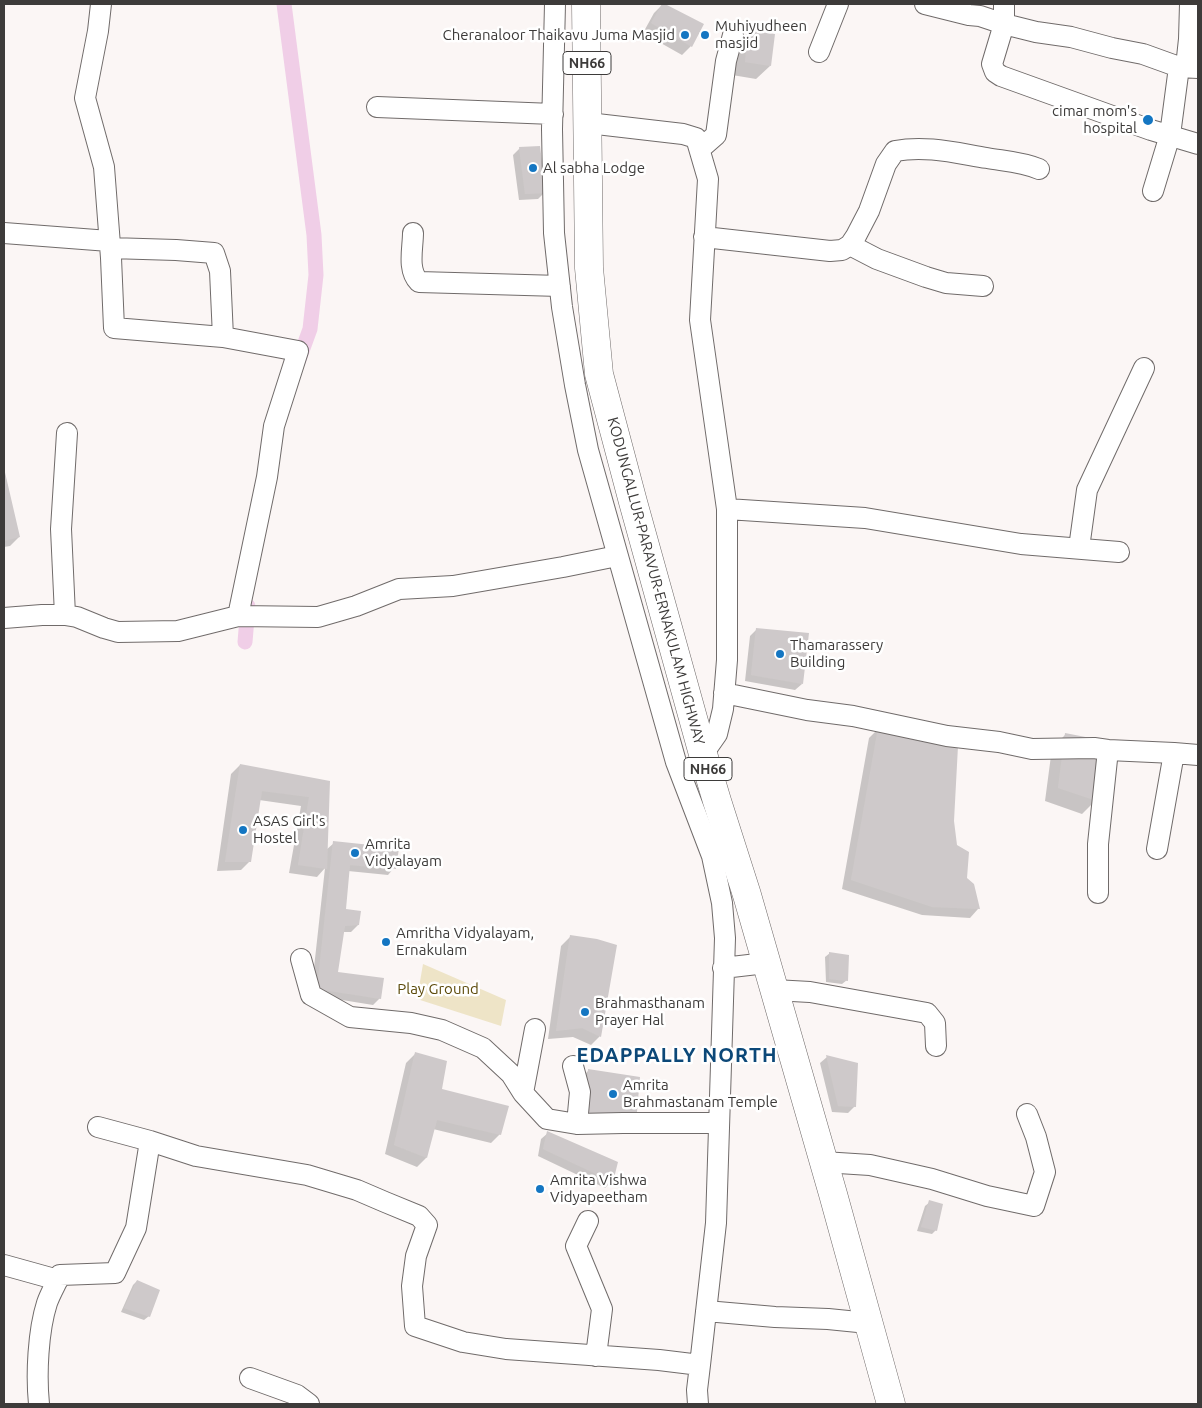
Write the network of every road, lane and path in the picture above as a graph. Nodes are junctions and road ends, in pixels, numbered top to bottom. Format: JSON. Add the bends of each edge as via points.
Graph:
{"nodes":[{"id":1,"x":101,"y":4,"type":"edge"},
{"id":2,"x":555,"y":4,"type":"edge"},
{"id":3,"x":586,"y":4,"type":"edge"},
{"id":4,"x":838,"y":4,"type":"edge"},
{"id":5,"x":925,"y":4,"type":"edge"},
{"id":6,"x":1004,"y":4,"type":"edge"},
{"id":7,"x":1190,"y":4,"type":"edge"},
{"id":8,"x":1004,"y":24,"type":"junction"},
{"id":9,"x":733,"y":35,"type":"dead end"},
{"id":10,"x":819,"y":52,"type":"dead end"},
{"id":11,"x":1188,"y":67,"type":"edge"},
{"id":12,"x":377,"y":107,"type":"dead end"},
{"id":13,"x":553,"y":114,"type":"junction"},
{"id":14,"x":588,"y":123,"type":"junction"},
{"id":15,"x":1170,"y":135,"type":"junction"},
{"id":16,"x":1198,"y":144,"type":"edge"},
{"id":17,"x":700,"y":149,"type":"junction"},
{"id":18,"x":1039,"y":169,"type":"dead end"},
{"id":19,"x":1153,"y":191,"type":"dead end"},
{"id":20,"x":4,"y":233,"type":"edge"},
{"id":21,"x":414,"y":233,"type":"dead end"},
{"id":22,"x":704,"y":237,"type":"junction"},
{"id":23,"x":110,"y":244,"type":"junction"},
{"id":24,"x":850,"y":245,"type":"junction"},
{"id":25,"x":560,"y":286,"type":"junction"},
{"id":26,"x":983,"y":286,"type":"dead end"},
{"id":27,"x":223,"y":337,"type":"junction"},
{"id":28,"x":1144,"y":368,"type":"dead end"},
{"id":29,"x":66,"y":433,"type":"dead end"},
{"id":30,"x":727,"y":509,"type":"junction"},
{"id":31,"x":1079,"y":548,"type":"junction"},
{"id":32,"x":1119,"y":552,"type":"dead end"},
{"id":33,"x":618,"y":556,"type":"junction"},
{"id":34,"x":64,"y":614,"type":"junction"},
{"id":35,"x":245,"y":616,"type":"junction"},
{"id":36,"x":4,"y":618,"type":"edge"},
{"id":37,"x":724,"y":693,"type":"junction"},
{"id":38,"x":1108,"y":750,"type":"junction"},
{"id":39,"x":1174,"y":753,"type":"junction"},
{"id":40,"x":703,"y":754,"type":"junction"},
{"id":41,"x":1198,"y":755,"type":"edge"},
{"id":42,"x":1157,"y":849,"type":"dead end"},
{"id":43,"x":723,"y":855,"type":"junction"},
{"id":44,"x":1098,"y":893,"type":"dead end"},
{"id":45,"x":301,"y":959,"type":"dead end"},
{"id":46,"x":766,"y":963,"type":"junction"},
{"id":47,"x":723,"y":968,"type":"junction"},
{"id":48,"x":774,"y":990,"type":"junction"},
{"id":49,"x":536,"y":1029,"type":"dead end"},
{"id":50,"x":936,"y":1046,"type":"dead end"},
{"id":51,"x":574,"y":1066,"type":"dead end"},
{"id":52,"x":523,"y":1093,"type":"junction"},
{"id":53,"x":1027,"y":1114,"type":"dead end"},
{"id":54,"x":719,"y":1123,"type":"junction"},
{"id":55,"x":577,"y":1124,"type":"junction"},
{"id":56,"x":98,"y":1127,"type":"dead end"},
{"id":57,"x":150,"y":1141,"type":"junction"},
{"id":58,"x":824,"y":1162,"type":"junction"},
{"id":59,"x":588,"y":1221,"type":"dead end"},
{"id":60,"x":4,"y":1265,"type":"edge"},
{"id":61,"x":58,"y":1280,"type":"junction"},
{"id":62,"x":706,"y":1311,"type":"junction"},
{"id":63,"x":868,"y":1323,"type":"junction"},
{"id":64,"x":596,"y":1356,"type":"junction"},
{"id":65,"x":700,"y":1365,"type":"junction"},
{"id":66,"x":250,"y":1378,"type":"dead end"},
{"id":67,"x":39,"y":1404,"type":"edge"},
{"id":68,"x":310,"y":1404,"type":"edge"},
{"id":69,"x":698,"y":1404,"type":"edge"},
{"id":70,"x":891,"y":1404,"type":"edge"}],
"edges":[{"from":1,"to":23,"type":"street","via":[[85,98],[104,167]]},
{"from":2,"to":13,"type":"street"},
{"from":3,"to":14,"type":"highway","name":"KODUNGALLUR-PARAVUR-ERNAKULAM HIGHWAY","number":"NH66"},
{"from":4,"to":10,"type":"street"},
{"from":5,"to":8,"type":"street"},
{"from":6,"to":8,"type":"street"},
{"from":7,"to":11,"type":"street"},
{"from":8,"to":11,"type":"street","via":[[1071,37]]},
{"from":8,"to":15,"type":"street","via":[[992,64],[995,72]]},
{"from":9,"to":17,"type":"street","via":[[716,136]]},
{"from":11,"to":15,"type":"street"},
{"from":12,"to":13,"type":"street"},
{"from":13,"to":25,"type":"street","via":[[554,233]]},
{"from":14,"to":17,"type":"street","via":[[683,134],[696,138]]},
{"from":14,"to":40,"type":"highway","name":"KODUNGALLUR-PARAVUR-ERNAKULAM HIGHWAY","number":"NH66","via":[[589,268],[600,374]]},
{"from":15,"to":16,"type":"street"},
{"from":15,"to":19,"type":"street"},
{"from":17,"to":22,"type":"street","via":[[708,179]]},
{"from":18,"to":24,"type":"street","via":[[958,152],[908,148],[895,151],[886,164],[864,222]]},
{"from":20,"to":23,"type":"street"},
{"from":21,"to":25,"type":"street","via":[[412,272],[419,282]]},
{"from":22,"to":24,"type":"street","via":[[830,252]]},
{"from":22,"to":30,"type":"street","via":[[700,320]]},
{"from":23,"to":27,"type":"street","via":[[214,253],[220,271]]},
{"from":23,"to":27,"type":"street","via":[[114,328]]},
{"from":24,"to":26,"type":"street","via":[[877,260],[926,277],[946,283]]},
{"from":25,"to":33,"type":"street","via":[[588,450]]},
{"from":27,"to":35,"type":"street","via":[[298,351],[274,426]]},
{"from":28,"to":31,"type":"street","via":[[1087,490]]},
{"from":29,"to":34,"type":"street","via":[[61,530]]},
{"from":30,"to":31,"type":"street","via":[[865,518],[1021,544]]},
{"from":30,"to":37,"type":"street"},
{"from":31,"to":32,"type":"street"},
{"from":33,"to":35,"type":"street","via":[[453,586],[399,589],[318,617]]},
{"from":33,"to":43,"type":"street","via":[[676,762]]},
{"from":34,"to":35,"type":"street","via":[[118,632],[178,631]]},
{"from":34,"to":36,"type":"street"},
{"from":37,"to":38,"type":"street","via":[[1032,750]]},
{"from":37,"to":40,"type":"street","via":[[717,734]]},
{"from":38,"to":39,"type":"street"},
{"from":38,"to":44,"type":"street","via":[[1098,844]]},
{"from":39,"to":41,"type":"street"},
{"from":39,"to":42,"type":"street"},
{"from":40,"to":43,"type":"highway","name":"KODUNGALLUR-PARAVUR-ERNAKULAM HIGHWAY","number":"NH66"},
{"from":43,"to":46,"type":"highway","name":"KODUNGALLUR-PARAVUR-ERNAKULAM HIGHWAY","number":"NH66"},
{"from":43,"to":47,"type":"street"},
{"from":45,"to":52,"type":"street","via":[[311,995],[350,1017],[411,1023],[442,1030],[483,1048],[511,1074]]},
{"from":46,"to":47,"type":"street"},
{"from":46,"to":48,"type":"highway","name":"KODUNGALLUR-PARAVUR-ERNAKULAM HIGHWAY","number":"NH66"},
{"from":47,"to":54,"type":"street"},
{"from":48,"to":50,"type":"street","via":[[810,992],[927,1013],[936,1023]]},
{"from":48,"to":58,"type":"highway","name":"KODUNGALLUR-PARAVUR-ERNAKULAM HIGHWAY","number":"NH66"},
{"from":49,"to":52,"type":"street"},
{"from":51,"to":55,"type":"street","via":[[580,1092]]},
{"from":52,"to":55,"type":"street","via":[[547,1119]]},
{"from":53,"to":58,"type":"street","via":[[1045,1172],[1034,1206],[870,1165]]},
{"from":54,"to":55,"type":"street"},
{"from":54,"to":62,"type":"street","via":[[716,1223]]},
{"from":56,"to":57,"type":"street"},
{"from":57,"to":61,"type":"street","via":[[136,1228],[115,1273],[60,1275]]},
{"from":57,"to":64,"type":"street","via":[[196,1156],[307,1175],[358,1190],[419,1216],[427,1225],[416,1256],[412,1286],[415,1326],[463,1342]]},
{"from":58,"to":63,"type":"highway","name":"KODUNGALLUR-PARAVUR-ERNAKULAM HIGHWAY","number":"NH66"},
{"from":59,"to":64,"type":"street","via":[[576,1246],[602,1309]]},
{"from":60,"to":61,"type":"street"},
{"from":61,"to":67,"type":"street","via":[[47,1302],[41,1328],[37,1384]]},
{"from":62,"to":63,"type":"street"},
{"from":62,"to":65,"type":"street"},
{"from":63,"to":70,"type":"highway","name":"KODUNGALLUR-PARAVUR-ERNAKULAM HIGHWAY","number":"NH66"},
{"from":64,"to":65,"type":"street"},
{"from":65,"to":69,"type":"street"},
{"from":66,"to":68,"type":"street","via":[[297,1395]]}]}
